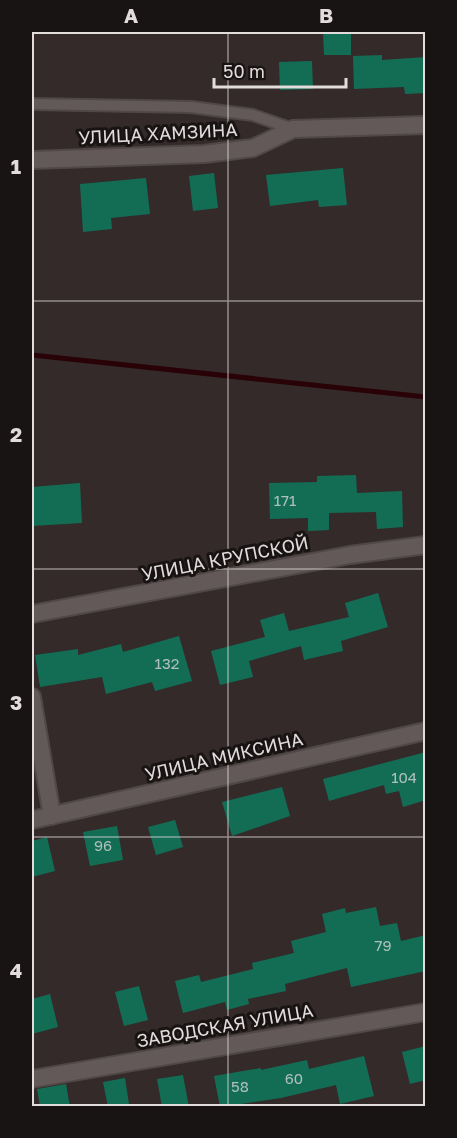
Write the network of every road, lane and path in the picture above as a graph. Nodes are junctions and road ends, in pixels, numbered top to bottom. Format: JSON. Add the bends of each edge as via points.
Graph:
{"nodes":[{"id":1,"x":32,"y":104,"type":"edge"},
{"id":2,"x":426,"y":125,"type":"edge"},
{"id":3,"x":293,"y":129,"type":"junction"},
{"id":4,"x":32,"y":160,"type":"edge"},
{"id":5,"x":426,"y":545,"type":"edge"},
{"id":6,"x":32,"y":614,"type":"edge"},
{"id":7,"x":32,"y":697,"type":"edge"},
{"id":8,"x":426,"y":731,"type":"edge"},
{"id":9,"x":52,"y":816,"type":"junction"},
{"id":10,"x":32,"y":820,"type":"edge"},
{"id":11,"x":426,"y":1012,"type":"edge"},
{"id":12,"x":32,"y":1079,"type":"edge"}],
"edges":[{"from":1,"to":3,"type":"lane","via":[[191,107],[253,115]]},
{"from":2,"to":3,"type":"street","name":"УЛИЦА ХАМЗИНА"},
{"from":3,"to":4,"type":"street","name":"УЛИЦА ХАМЗИНА","via":[[253,148],[204,154]]},
{"from":5,"to":6,"type":"street","name":"УЛИЦА КРУПСКОЙ","via":[[350,555]]},
{"from":7,"to":9,"type":"street"},
{"from":8,"to":9,"type":"street","name":"УЛИЦА МИКСИНА"},
{"from":9,"to":10,"type":"street","name":"УЛИЦА МИКСИНА"},
{"from":11,"to":12,"type":"street","name":"ЗАВОДСКАЯ УЛИЦА"}]}
